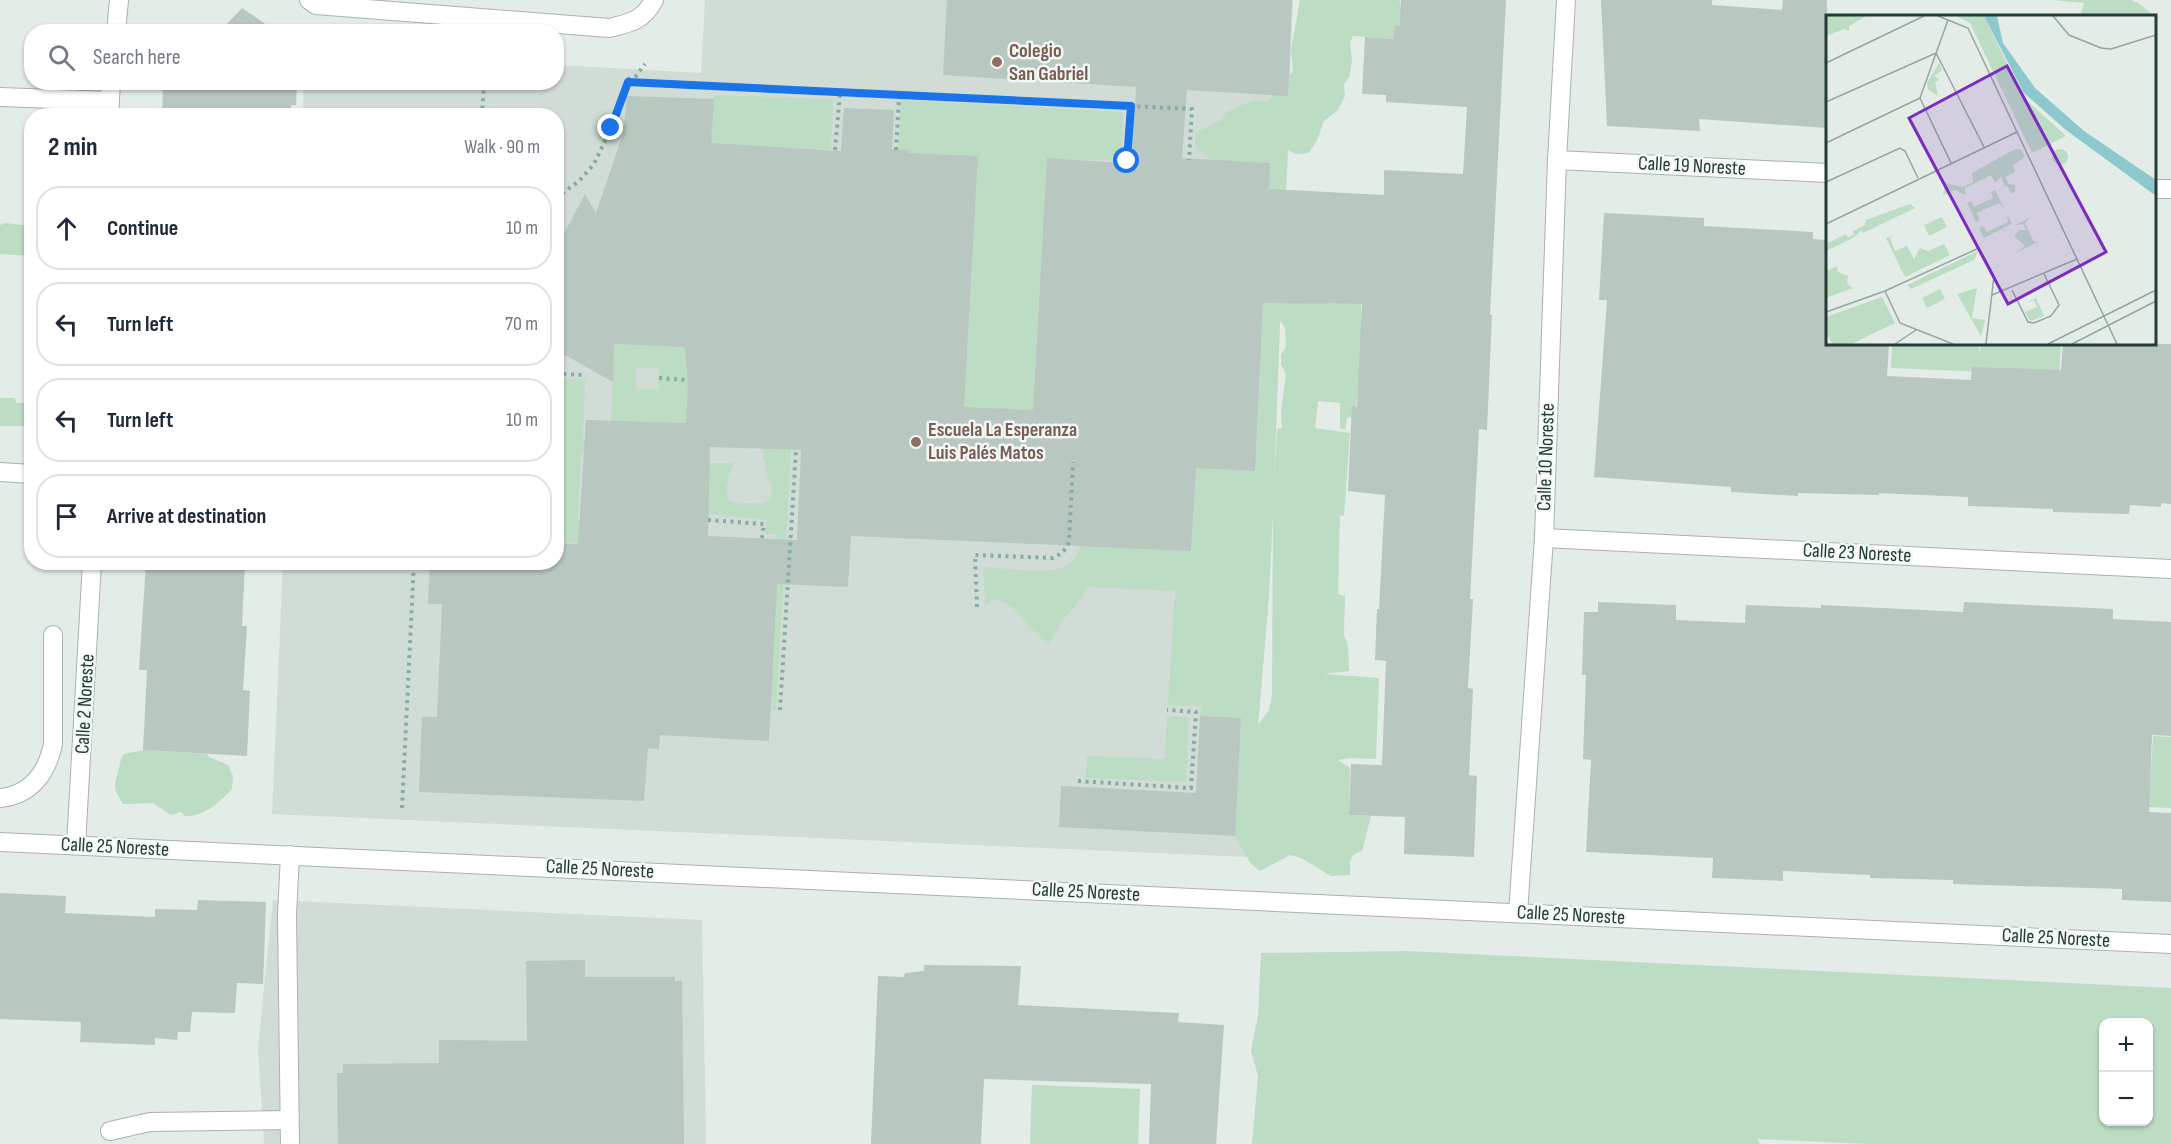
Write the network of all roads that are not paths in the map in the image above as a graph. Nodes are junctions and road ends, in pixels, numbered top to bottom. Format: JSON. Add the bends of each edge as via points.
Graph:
{"nodes":[{"id":1,"x":119,"y":0,"type":"edge"},
{"id":2,"x":309,"y":0,"type":"edge"},
{"id":3,"x":654,"y":0,"type":"edge"},
{"id":4,"x":1566,"y":0,"type":"edge"},
{"id":5,"x":117,"y":24,"type":"edge"},
{"id":6,"x":558,"y":24,"type":"edge"},
{"id":7,"x":564,"y":24,"type":"edge"},
{"id":8,"x":0,"y":97,"type":"edge"},
{"id":9,"x":110,"y":100,"type":"edge"},
{"id":10,"x":1557,"y":160,"type":"junction"},
{"id":11,"x":1826,"y":173,"type":"edge"},
{"id":12,"x":0,"y":472,"type":"edge"},
{"id":13,"x":24,"y":474,"type":"edge"},
{"id":14,"x":1544,"y":538,"type":"junction"},
{"id":15,"x":2171,"y":569,"type":"edge"},
{"id":16,"x":92,"y":570,"type":"edge"},
{"id":17,"x":53,"y":635,"type":"dead end"},
{"id":18,"x":0,"y":798,"type":"edge"},
{"id":19,"x":0,"y":842,"type":"edge"},
{"id":20,"x":76,"y":845,"type":"junction"},
{"id":21,"x":291,"y":855,"type":"junction"},
{"id":22,"x":1518,"y":913,"type":"junction"},
{"id":23,"x":2171,"y":944,"type":"edge"},
{"id":24,"x":289,"y":1120,"type":"junction"},
{"id":25,"x":110,"y":1131,"type":"dead end"},
{"id":26,"x":290,"y":1144,"type":"edge"}],
"edges":[{"from":1,"to":5,"type":"street"},
{"from":2,"to":6,"type":"street","via":[[316,5]]},
{"from":3,"to":7,"type":"street","via":[[634,23],[609,28]]},
{"from":4,"to":10,"type":"street","name":"Calle 10 Noreste"},
{"from":8,"to":9,"type":"street"},
{"from":10,"to":11,"type":"street","name":"Calle 19 Noreste"},
{"from":10,"to":14,"type":"street","name":"Calle 10 Noreste"},
{"from":12,"to":13,"type":"street"},
{"from":14,"to":15,"type":"street","name":"Calle 23 Noreste"},
{"from":14,"to":22,"type":"street","name":"Calle 10 Noreste"},
{"from":16,"to":20,"type":"street","name":"Calle 2 Noreste"},
{"from":17,"to":18,"type":"street","via":[[50,757],[28,790]]},
{"from":19,"to":20,"type":"street","name":"Calle 25 Noreste"},
{"from":20,"to":21,"type":"street","name":"Calle 25 Noreste"},
{"from":21,"to":22,"type":"street","name":"Calle 25 Noreste"},
{"from":21,"to":24,"type":"street","via":[[287,915]]},
{"from":22,"to":23,"type":"street","name":"Calle 25 Noreste"},
{"from":24,"to":25,"type":"street","via":[[150,1122]]},
{"from":24,"to":26,"type":"street"}]}
